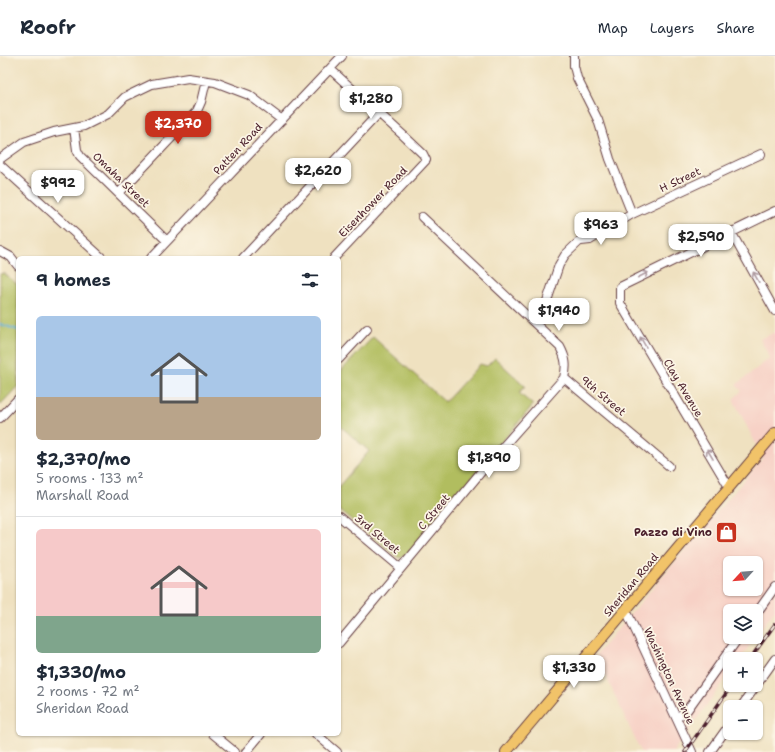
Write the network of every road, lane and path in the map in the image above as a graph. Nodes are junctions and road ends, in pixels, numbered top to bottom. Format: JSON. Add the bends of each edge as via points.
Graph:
{"nodes":[{"id":1,"x":342,"y":56,"type":"edge"},
{"id":2,"x":574,"y":56,"type":"edge"},
{"id":3,"x":330,"y":69,"type":"junction"},
{"id":4,"x":206,"y":81,"type":"junction"},
{"id":5,"x":379,"y":113,"type":"junction"},
{"id":6,"x":282,"y":120,"type":"junction"},
{"id":7,"x":74,"y":128,"type":"junction"},
{"id":8,"x":761,"y":154,"type":"dead end"},
{"id":9,"x":0,"y":159,"type":"edge"},
{"id":10,"x":0,"y":165,"type":"edge"},
{"id":11,"x":119,"y":194,"type":"junction"},
{"id":12,"x":775,"y":211,"type":"edge"},
{"id":13,"x":632,"y":214,"type":"junction"},
{"id":14,"x":422,"y":217,"type":"dead end"},
{"id":15,"x":731,"y":232,"type":"junction"},
{"id":16,"x":167,"y":240,"type":"junction"},
{"id":17,"x":0,"y":251,"type":"edge"},
{"id":18,"x":100,"y":256,"type":"edge"},
{"id":19,"x":153,"y":256,"type":"edge"},
{"id":20,"x":246,"y":256,"type":"edge"},
{"id":21,"x":336,"y":256,"type":"edge"},
{"id":22,"x":16,"y":263,"type":"edge"},
{"id":23,"x":775,"y":311,"type":"edge"},
{"id":24,"x":533,"y":320,"type":"junction"},
{"id":25,"x":367,"y":329,"type":"dead end"},
{"id":26,"x":341,"y":357,"type":"edge"},
{"id":27,"x":564,"y":378,"type":"junction"},
{"id":28,"x":16,"y":401,"type":"edge"},
{"id":29,"x":0,"y":418,"type":"edge"},
{"id":30,"x":775,"y":433,"type":"edge"},
{"id":31,"x":669,"y":466,"type":"dead end"},
{"id":32,"x":729,"y":488,"type":"junction"},
{"id":33,"x":341,"y":518,"type":"edge"},
{"id":34,"x":401,"y":568,"type":"junction"},
{"id":35,"x":775,"y":587,"type":"edge"},
{"id":36,"x":763,"y":604,"type":"edge"},
{"id":37,"x":626,"y":610,"type":"junction"},
{"id":38,"x":341,"y":641,"type":"edge"},
{"id":39,"x":734,"y":644,"type":"edge"},
{"id":40,"x":775,"y":659,"type":"edge"},
{"id":41,"x":770,"y":666,"type":"junction"},
{"id":42,"x":775,"y":673,"type":"edge"},
{"id":43,"x":747,"y":700,"type":"edge"},
{"id":44,"x":676,"y":717,"type":"junction"},
{"id":45,"x":723,"y":734,"type":"edge"},
{"id":46,"x":215,"y":736,"type":"edge"},
{"id":47,"x":259,"y":736,"type":"edge"},
{"id":48,"x":318,"y":736,"type":"edge"},
{"id":49,"x":235,"y":752,"type":"edge"},
{"id":50,"x":246,"y":752,"type":"edge"},
{"id":51,"x":336,"y":752,"type":"edge"},
{"id":52,"x":506,"y":752,"type":"edge"},
{"id":53,"x":692,"y":752,"type":"edge"},
{"id":54,"x":710,"y":752,"type":"edge"}],
"edges":[{"from":1,"to":3,"type":"street","name":"Patten Road"},
{"from":2,"to":13,"type":"street","via":[[576,78],[598,120]]},
{"from":3,"to":5,"type":"street"},
{"from":3,"to":6,"type":"street","name":"Patten Road"},
{"from":4,"to":6,"type":"street","via":[[249,95]]},
{"from":4,"to":7,"type":"street","via":[[188,78],[152,84],[125,97],[108,114]]},
{"from":4,"to":11,"type":"street","via":[[202,102],[197,111]]},
{"from":5,"to":20,"type":"street"},
{"from":5,"to":21,"type":"street","name":"Eisenhower Road","via":[[423,154],[426,160]]},
{"from":6,"to":16,"type":"street","name":"Patten Road"},
{"from":7,"to":9,"type":"street","via":[[24,142]]},
{"from":7,"to":11,"type":"street","name":"Omaha Street","via":[[80,156]]},
{"from":8,"to":13,"type":"street","name":"H Street"},
{"from":10,"to":18,"type":"street"},
{"from":11,"to":16,"type":"street","name":"Omaha Street"},
{"from":12,"to":15,"type":"street"},
{"from":13,"to":24,"type":"street","name":"H Street","via":[[590,240],[581,241],[565,255],[559,265],[545,307]]},
{"from":14,"to":24,"type":"street","name":"9th Street"},
{"from":23,"to":15,"type":"street","one_way":true},
{"from":32,"to":15,"type":"street","name":"Clay Avenue","one_way":true,"via":[[620,300],[620,287]]},
{"from":16,"to":19,"type":"street","name":"Patten Road"},
{"from":17,"to":22,"type":"street","via":[[11,256]]},
{"from":24,"to":27,"type":"street","name":"9th Street","via":[[565,355]]},
{"from":25,"to":26,"type":"street"},
{"from":27,"to":31,"type":"street","name":"9th Street"},
{"from":27,"to":34,"type":"street","name":"C Street"},
{"from":28,"to":29,"type":"street"},
{"from":30,"to":32,"type":"main road","name":"Sheridan Road"},
{"from":32,"to":37,"type":"main road","name":"Sheridan Road"},
{"from":33,"to":34,"type":"street","name":"3rd Street"},
{"from":34,"to":38,"type":"street","name":"C Street"},
{"from":35,"to":36,"type":"street"},
{"from":37,"to":44,"type":"street","name":"Washington Avenue"},
{"from":37,"to":52,"type":"main road","name":"Sheridan Road"},
{"from":39,"to":44,"type":"street","via":[[686,712]]},
{"from":40,"to":41,"type":"street"},
{"from":41,"to":42,"type":"street"},
{"from":41,"to":43,"type":"street"},
{"from":44,"to":53,"type":"street","name":"Washington Avenue"},
{"from":45,"to":54,"type":"street"},
{"from":46,"to":49,"type":"street"},
{"from":47,"to":50,"type":"street"},
{"from":48,"to":51,"type":"street"}]}
